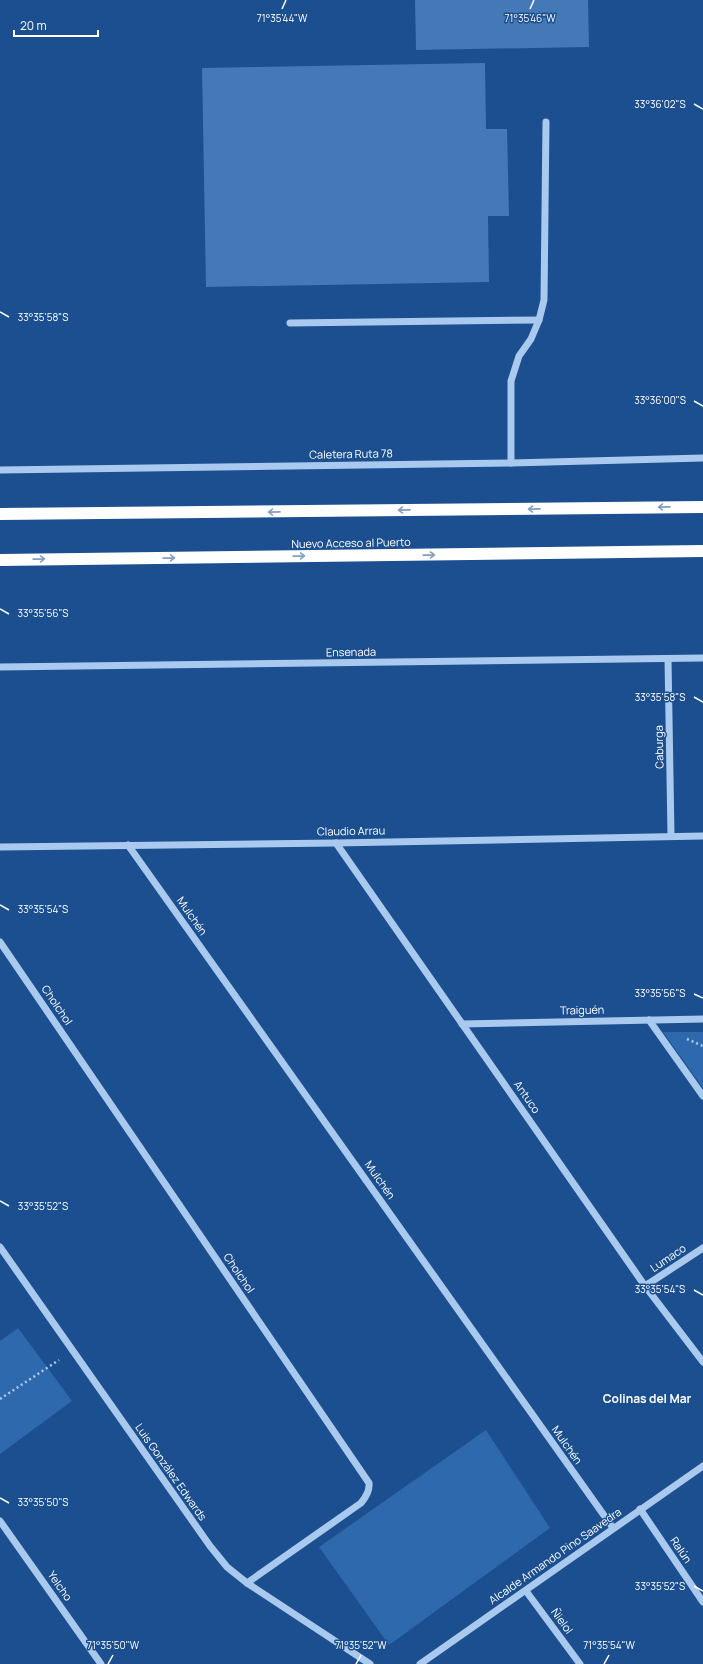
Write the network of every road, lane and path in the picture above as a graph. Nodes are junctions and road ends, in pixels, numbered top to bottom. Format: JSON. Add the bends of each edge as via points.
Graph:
{"nodes":[{"id":1,"x":546,"y":122,"type":"dead end"},
{"id":2,"x":539,"y":320,"type":"junction"},
{"id":3,"x":290,"y":323,"type":"dead end"},
{"id":4,"x":703,"y":458,"type":"edge"},
{"id":5,"x":511,"y":463,"type":"junction"},
{"id":6,"x":0,"y":470,"type":"edge"},
{"id":7,"x":703,"y":507,"type":"edge"},
{"id":8,"x":0,"y":514,"type":"edge"},
{"id":9,"x":703,"y":551,"type":"edge"},
{"id":10,"x":0,"y":560,"type":"edge"},
{"id":11,"x":703,"y":658,"type":"edge"},
{"id":12,"x":668,"y":659,"type":"junction"},
{"id":13,"x":0,"y":667,"type":"edge"},
{"id":14,"x":671,"y":835,"type":"junction"},
{"id":15,"x":703,"y":836,"type":"edge"},
{"id":16,"x":336,"y":843,"type":"junction"},
{"id":17,"x":128,"y":845,"type":"junction"},
{"id":18,"x":0,"y":847,"type":"edge"},
{"id":19,"x":0,"y":942,"type":"edge"},
{"id":20,"x":703,"y":1019,"type":"edge"},
{"id":21,"x":649,"y":1020,"type":"junction"},
{"id":22,"x":462,"y":1024,"type":"junction"},
{"id":23,"x":703,"y":1096,"type":"edge"},
{"id":24,"x":0,"y":1247,"type":"edge"},
{"id":25,"x":703,"y":1248,"type":"edge"},
{"id":26,"x":645,"y":1286,"type":"junction"},
{"id":27,"x":73,"y":1351,"type":"junction"},
{"id":28,"x":703,"y":1362,"type":"edge"},
{"id":29,"x":0,"y":1399,"type":"edge"},
{"id":30,"x":703,"y":1466,"type":"edge"},
{"id":31,"x":640,"y":1509,"type":"junction"},
{"id":32,"x":0,"y":1521,"type":"edge"},
{"id":33,"x":613,"y":1528,"type":"junction"},
{"id":34,"x":247,"y":1583,"type":"junction"},
{"id":35,"x":526,"y":1591,"type":"junction"},
{"id":36,"x":703,"y":1602,"type":"edge"},
{"id":37,"x":101,"y":1664,"type":"edge"},
{"id":38,"x":370,"y":1664,"type":"edge"},
{"id":39,"x":420,"y":1664,"type":"edge"},
{"id":40,"x":580,"y":1664,"type":"edge"}],
"edges":[{"from":1,"to":2,"type":"street","via":[[544,300]]},
{"from":2,"to":3,"type":"street"},
{"from":2,"to":5,"type":"street","via":[[531,339],[519,356],[511,381]]},
{"from":4,"to":5,"type":"street","name":"Caletera Ruta 78"},
{"from":5,"to":6,"type":"street","name":"Caletera Ruta 78"},
{"from":7,"to":8,"type":"highway","one_way":true},
{"from":10,"to":9,"type":"highway","name":"Nuevo Acceso al Puerto","one_way":true},
{"from":11,"to":12,"type":"street","name":"Ensenada"},
{"from":12,"to":13,"type":"street","name":"Ensenada"},
{"from":12,"to":14,"type":"street","name":"Caburga"},
{"from":14,"to":15,"type":"street","name":"Claudio Arrau"},
{"from":14,"to":16,"type":"street","name":"Claudio Arrau"},
{"from":16,"to":17,"type":"street","name":"Claudio Arrau"},
{"from":16,"to":22,"type":"street","name":"Antuco"},
{"from":17,"to":18,"type":"street","name":"Claudio Arrau"},
{"from":17,"to":33,"type":"street","name":"Mulchén"},
{"from":19,"to":34,"type":"street","name":"Cholchol","via":[[369,1483],[368,1494],[361,1503]]},
{"from":20,"to":21,"type":"street","name":"Traiguén"},
{"from":21,"to":22,"type":"street","name":"Traiguén"},
{"from":21,"to":23,"type":"street"},
{"from":22,"to":26,"type":"street","name":"Antuco"},
{"from":24,"to":27,"type":"street","name":"Luis González Edwards"},
{"from":25,"to":26,"type":"street","name":"Lumaco"},
{"from":26,"to":28,"type":"street","name":"Antuco"},
{"from":27,"to":29,"type":"path"},
{"from":27,"to":34,"type":"street","name":"Luis González Edwards","via":[[210,1546],[227,1567]]},
{"from":30,"to":31,"type":"street","name":"Alcalde Armando Pino Saavedra"},
{"from":31,"to":33,"type":"street","name":"Alcalde Armando Pino Saavedra"},
{"from":31,"to":36,"type":"street","name":"Ralún"},
{"from":32,"to":37,"type":"street","name":"Yelcho"},
{"from":33,"to":35,"type":"street","name":"Alcalde Armando Pino Saavedra"},
{"from":34,"to":38,"type":"street","name":"Luis González Edwards"},
{"from":35,"to":39,"type":"street","name":"Alcalde Armando Pino Saavedra"},
{"from":35,"to":40,"type":"street","name":"Ñielol"}]}
